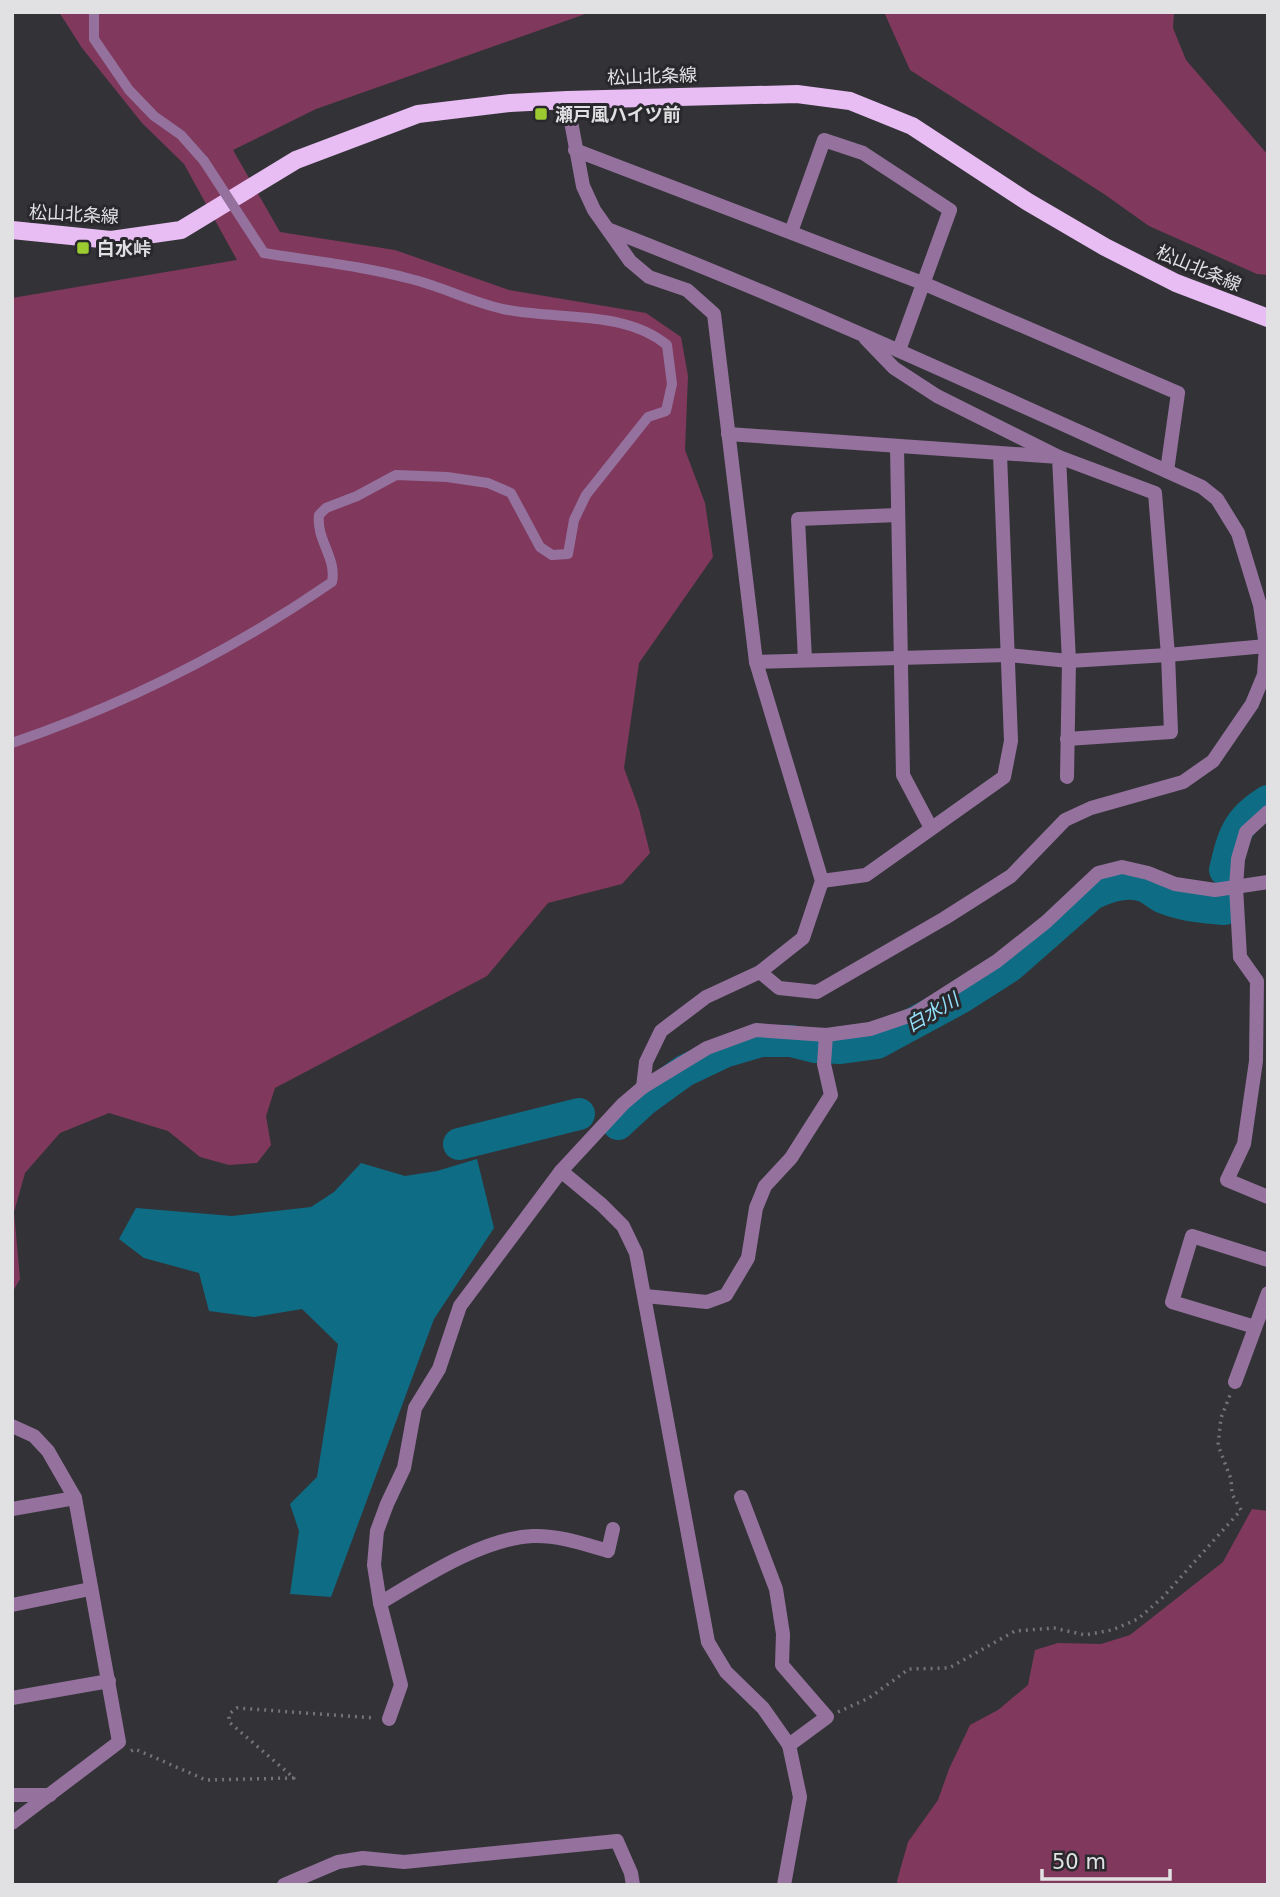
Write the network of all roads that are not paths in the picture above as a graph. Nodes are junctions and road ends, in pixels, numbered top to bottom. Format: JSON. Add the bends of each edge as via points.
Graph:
{"nodes":[{"id":1,"x":94,"y":12,"type":"edge"},
{"id":2,"x":567,"y":100,"type":"junction"},
{"id":3,"x":575,"y":150,"type":"junction"},
{"id":4,"x":12,"y":230,"type":"edge"},
{"id":5,"x":610,"y":230,"type":"junction"},
{"id":6,"x":791,"y":232,"type":"junction"},
{"id":7,"x":925,"y":284,"type":"junction"},
{"id":8,"x":1268,"y":318,"type":"edge"},
{"id":9,"x":859,"y":332,"type":"junction"},
{"id":10,"x":899,"y":350,"type":"junction"},
{"id":11,"x":728,"y":434,"type":"junction"},
{"id":12,"x":897,"y":447,"type":"junction"},
{"id":13,"x":1000,"y":454,"type":"junction"},
{"id":14,"x":1059,"y":457,"type":"junction"},
{"id":15,"x":1167,"y":471,"type":"junction"},
{"id":16,"x":898,"y":515,"type":"junction"},
{"id":17,"x":1266,"y":646,"type":"junction"},
{"id":18,"x":1008,"y":654,"type":"junction"},
{"id":19,"x":1168,"y":655,"type":"junction"},
{"id":20,"x":901,"y":657,"type":"junction"},
{"id":21,"x":805,"y":660,"type":"junction"},
{"id":22,"x":1069,"y":661,"type":"junction"},
{"id":23,"x":756,"y":662,"type":"junction"},
{"id":24,"x":1067,"y":738,"type":"junction"},
{"id":25,"x":12,"y":743,"type":"edge"},
{"id":26,"x":1067,"y":777,"type":"dead end"},
{"id":27,"x":1268,"y":812,"type":"edge"},
{"id":28,"x":931,"y":828,"type":"junction"},
{"id":29,"x":822,"y":881,"type":"junction"},
{"id":30,"x":1268,"y":882,"type":"edge"},
{"id":31,"x":1236,"y":887,"type":"junction"},
{"id":32,"x":760,"y":972,"type":"junction"},
{"id":33,"x":826,"y":1035,"type":"junction"},
{"id":34,"x":643,"y":1087,"type":"junction"},
{"id":35,"x":561,"y":1171,"type":"junction"},
{"id":36,"x":1268,"y":1197,"type":"edge"},
{"id":37,"x":1268,"y":1260,"type":"edge"},
{"id":38,"x":1268,"y":1293,"type":"edge"},
{"id":39,"x":645,"y":1296,"type":"junction"},
{"id":40,"x":1255,"y":1327,"type":"junction"},
{"id":41,"x":1236,"y":1382,"type":"road end"},
{"id":42,"x":12,"y":1426,"type":"edge"},
{"id":43,"x":741,"y":1497,"type":"dead end"},
{"id":44,"x":75,"y":1498,"type":"junction"},
{"id":45,"x":12,"y":1509,"type":"edge"},
{"id":46,"x":613,"y":1530,"type":"dead end"},
{"id":47,"x":90,"y":1589,"type":"junction"},
{"id":48,"x":380,"y":1603,"type":"junction"},
{"id":49,"x":12,"y":1605,"type":"edge"},
{"id":50,"x":109,"y":1681,"type":"junction"},
{"id":51,"x":12,"y":1698,"type":"edge"},
{"id":52,"x":388,"y":1718,"type":"road end"},
{"id":53,"x":789,"y":1745,"type":"junction"},
{"id":54,"x":12,"y":1795,"type":"edge"},
{"id":55,"x":50,"y":1795,"type":"junction"},
{"id":56,"x":12,"y":1824,"type":"edge"},
{"id":57,"x":284,"y":1885,"type":"edge"},
{"id":58,"x":633,"y":1885,"type":"edge"},
{"id":59,"x":784,"y":1885,"type":"edge"}],
"edges":[{"from":1,"to":25,"type":"lane","bridge":true,"via":[[94,39],[129,90],[204,161],[264,253],[369,268],[507,310],[639,328],[667,345],[672,384],[666,411],[648,417],[586,495],[574,520],[568,554],[552,555],[540,547],[511,493],[500,487],[447,477],[396,475],[319,515],[318,527],[334,570],[332,582],[195,665],[115,704]]},
{"from":2,"to":3,"type":"street"},
{"from":2,"to":4,"type":"main road","name":"松山北条線","via":[[418,114],[296,160],[181,230],[111,240]]},
{"from":2,"to":8,"type":"main road","name":"松山北条線","via":[[797,94],[850,101],[912,126],[1028,202],[1176,284]]},
{"from":3,"to":5,"type":"street","via":[[583,186]]},
{"from":3,"to":6,"type":"street"},
{"from":5,"to":9,"type":"street"},
{"from":5,"to":11,"type":"street","via":[[630,261],[649,277],[687,290],[714,314]]},
{"from":6,"to":7,"type":"street"},
{"from":6,"to":7,"type":"street","via":[[824,140],[863,153],[950,210]]},
{"from":7,"to":10,"type":"street"},
{"from":7,"to":15,"type":"street","via":[[1178,393]]},
{"from":9,"to":10,"type":"street"},
{"from":9,"to":14,"type":"street","via":[[894,368],[937,396]]},
{"from":10,"to":15,"type":"street"},
{"from":11,"to":12,"type":"street"},
{"from":11,"to":23,"type":"street"},
{"from":12,"to":13,"type":"street"},
{"from":12,"to":16,"type":"street"},
{"from":13,"to":14,"type":"street"},
{"from":13,"to":18,"type":"street"},
{"from":14,"to":19,"type":"street","via":[[1155,493]]},
{"from":14,"to":22,"type":"street"},
{"from":15,"to":17,"type":"street","via":[[1217,499],[1238,533],[1261,605]]},
{"from":16,"to":20,"type":"street"},
{"from":16,"to":21,"type":"street","via":[[798,519]]},
{"from":17,"to":19,"type":"street"},
{"from":17,"to":32,"type":"street","via":[[1264,675],[1252,704],[1213,761],[1183,782],[1065,820],[1011,876],[817,992],[779,988]]},
{"from":18,"to":20,"type":"street"},
{"from":18,"to":22,"type":"street"},
{"from":18,"to":28,"type":"street","via":[[1011,741],[1004,777]]},
{"from":19,"to":22,"type":"street"},
{"from":19,"to":24,"type":"street","via":[[1171,732]]},
{"from":20,"to":21,"type":"street"},
{"from":20,"to":28,"type":"street","via":[[904,775]]},
{"from":21,"to":23,"type":"street"},
{"from":22,"to":24,"type":"street"},
{"from":23,"to":29,"type":"street"},
{"from":24,"to":26,"type":"street"},
{"from":27,"to":31,"type":"street","via":[[1246,832]]},
{"from":28,"to":29,"type":"street","via":[[866,874]]},
{"from":29,"to":32,"type":"street","via":[[803,938]]},
{"from":30,"to":31,"type":"street"},
{"from":31,"to":33,"type":"street","via":[[1215,890],[1175,884],[1122,867],[1098,873],[998,961],[914,1014],[870,1029]]},
{"from":31,"to":36,"type":"street","via":[[1240,957],[1257,981],[1256,1061],[1244,1144],[1227,1180]]},
{"from":32,"to":34,"type":"street","via":[[706,997],[661,1031],[646,1062]]},
{"from":33,"to":34,"type":"street","via":[[757,1030],[707,1048]]},
{"from":33,"to":39,"type":"street","via":[[824,1064],[831,1095],[791,1158],[765,1186],[747,1258],[726,1295],[707,1302]]},
{"from":34,"to":35,"type":"street"},
{"from":35,"to":39,"type":"street","via":[[623,1226],[636,1253]]},
{"from":35,"to":48,"type":"street","via":[[460,1306],[439,1369],[415,1408],[404,1468],[377,1531],[374,1565]]},
{"from":37,"to":40,"type":"street","via":[[1192,1236],[1172,1302]]},
{"from":38,"to":40,"type":"street"},
{"from":39,"to":53,"type":"street","via":[[708,1642],[726,1672],[764,1708]]},
{"from":40,"to":41,"type":"street"},
{"from":42,"to":44,"type":"street","via":[[34,1436]]},
{"from":43,"to":53,"type":"street","via":[[776,1588],[782,1665],[827,1717]]},
{"from":44,"to":45,"type":"street"},
{"from":44,"to":47,"type":"street"},
{"from":46,"to":48,"type":"street","via":[[608,1551],[533,1536],[499,1543],[448,1563]]},
{"from":47,"to":49,"type":"street"},
{"from":47,"to":50,"type":"street"},
{"from":48,"to":52,"type":"street","via":[[401,1685]]},
{"from":50,"to":51,"type":"street"},
{"from":50,"to":55,"type":"street","via":[[119,1742]]},
{"from":53,"to":59,"type":"street","via":[[800,1797]]},
{"from":54,"to":55,"type":"street"},
{"from":55,"to":56,"type":"street"},
{"from":57,"to":58,"type":"street","via":[[338,1862],[363,1858],[404,1862],[617,1842]]}]}
